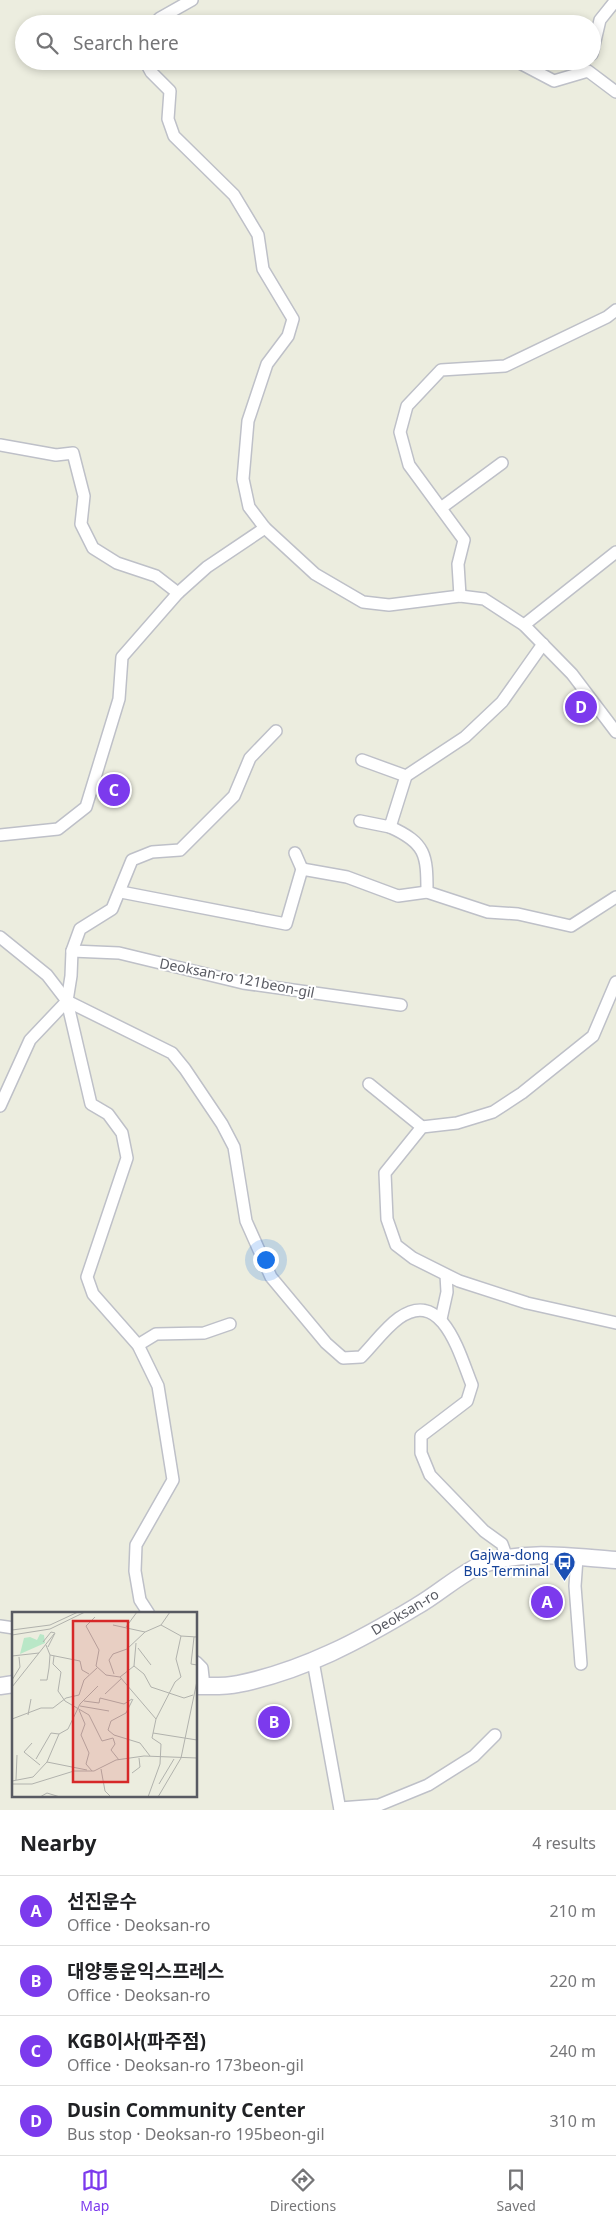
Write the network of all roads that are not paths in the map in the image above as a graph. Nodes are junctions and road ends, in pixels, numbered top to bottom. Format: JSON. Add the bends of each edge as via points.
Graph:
{"nodes":[{"id":1,"x":192,"y":0,"type":"edge"},
{"id":2,"x":616,"y":0,"type":"edge"},
{"id":3,"x":165,"y":15,"type":"edge"},
{"id":4,"x":601,"y":19,"type":"edge"},
{"id":5,"x":150,"y":70,"type":"edge"},
{"id":6,"x":533,"y":70,"type":"edge"},
{"id":7,"x":580,"y":70,"type":"edge"},
{"id":8,"x":593,"y":70,"type":"edge"},
{"id":9,"x":616,"y":92,"type":"edge"},
{"id":10,"x":616,"y":310,"type":"edge"},
{"id":11,"x":0,"y":445,"type":"edge"},
{"id":12,"x":502,"y":463,"type":"dead end"},
{"id":13,"x":440,"y":508,"type":"junction"},
{"id":14,"x":265,"y":528,"type":"junction"},
{"id":15,"x":616,"y":552,"type":"edge"},
{"id":16,"x":178,"y":593,"type":"junction"},
{"id":17,"x":460,"y":596,"type":"junction"},
{"id":18,"x":524,"y":625,"type":"junction"},
{"id":19,"x":543,"y":644,"type":"junction"},
{"id":20,"x":276,"y":731,"type":"dead end"},
{"id":21,"x":616,"y":732,"type":"edge"},
{"id":22,"x":362,"y":760,"type":"dead end"},
{"id":23,"x":406,"y":776,"type":"junction"},
{"id":24,"x":360,"y":821,"type":"dead end"},
{"id":25,"x":390,"y":827,"type":"junction"},
{"id":26,"x":0,"y":835,"type":"edge"},
{"id":27,"x":295,"y":853,"type":"dead end"},
{"id":28,"x":302,"y":869,"type":"junction"},
{"id":29,"x":121,"y":892,"type":"junction"},
{"id":30,"x":427,"y":892,"type":"junction"},
{"id":31,"x":616,"y":897,"type":"edge"},
{"id":32,"x":0,"y":937,"type":"edge"},
{"id":33,"x":72,"y":951,"type":"junction"},
{"id":34,"x":616,"y":982,"type":"edge"},
{"id":35,"x":67,"y":1001,"type":"junction"},
{"id":36,"x":401,"y":1005,"type":"dead end"},
{"id":37,"x":369,"y":1084,"type":"dead end"},
{"id":38,"x":0,"y":1106,"type":"edge"},
{"id":39,"x":422,"y":1127,"type":"junction"},
{"id":40,"x":446,"y":1275,"type":"junction"},
{"id":41,"x":441,"y":1318,"type":"junction"},
{"id":42,"x":616,"y":1323,"type":"edge"},
{"id":43,"x":230,"y":1324,"type":"dead end"},
{"id":44,"x":138,"y":1345,"type":"junction"},
{"id":45,"x":507,"y":1558,"type":"junction"},
{"id":46,"x":577,"y":1558,"type":"junction"},
{"id":47,"x":616,"y":1560,"type":"edge"},
{"id":48,"x":148,"y":1612,"type":"edge"},
{"id":49,"x":313,"y":1661,"type":"junction"},
{"id":50,"x":198,"y":1664,"type":"edge"},
{"id":51,"x":581,"y":1664,"type":"dead end"},
{"id":52,"x":200,"y":1686,"type":"edge"},
{"id":53,"x":495,"y":1736,"type":"dead end"},
{"id":54,"x":340,"y":1809,"type":"edge"}],
"edges":[{"from":1,"to":3,"type":"street"},
{"from":2,"to":4,"type":"street"},
{"from":5,"to":14,"type":"street","via":[[170,91],[168,119],[174,136],[234,195],[258,235],[263,269],[293,319],[288,336],[267,364],[248,421],[243,479],[249,507]]},
{"from":6,"to":7,"type":"street","via":[[554,81]]},
{"from":8,"to":9,"type":"street"},
{"from":10,"to":13,"type":"street","via":[[608,317],[505,366],[440,370],[407,406],[400,432],[409,465]]},
{"from":11,"to":16,"type":"street","via":[[56,455],[73,453],[84,496],[81,524],[94,548],[117,563],[156,576]]},
{"from":12,"to":13,"type":"street"},
{"from":13,"to":17,"type":"street","via":[[464,540],[458,564]]},
{"from":14,"to":16,"type":"street","via":[[208,567]]},
{"from":14,"to":17,"type":"street","via":[[315,574],[363,602],[389,605]]},
{"from":15,"to":18,"type":"street"},
{"from":16,"to":26,"type":"street","via":[[122,657],[119,699],[86,808],[58,829]]},
{"from":17,"to":18,"type":"street","via":[[484,599]]},
{"from":18,"to":19,"type":"street"},
{"from":19,"to":21,"type":"street","via":[[572,674]]},
{"from":19,"to":23,"type":"street","via":[[502,702],[465,737]]},
{"from":20,"to":29,"type":"street","via":[[250,758],[234,796],[180,850],[152,852],[132,860]]},
{"from":22,"to":23,"type":"street"},
{"from":23,"to":25,"type":"street"},
{"from":24,"to":25,"type":"street"},
{"from":25,"to":30,"type":"street","via":[[408,835],[423,849]]},
{"from":27,"to":28,"type":"street"},
{"from":28,"to":29,"type":"street","via":[[286,924]]},
{"from":28,"to":30,"type":"street","via":[[346,877],[398,896]]},
{"from":29,"to":33,"type":"street","via":[[112,909],[80,929]]},
{"from":30,"to":31,"type":"street","via":[[488,912],[518,914],[571,926]]},
{"from":32,"to":35,"type":"street","via":[[47,975]]},
{"from":33,"to":35,"type":"street"},
{"from":33,"to":36,"type":"street","name":"Deoksan-ro 121beon-gil","via":[[120,953],[243,983]]},
{"from":34,"to":39,"type":"street","via":[[593,1036],[522,1093],[493,1112],[457,1123]]},
{"from":35,"to":38,"type":"street","via":[[30,1040]]},
{"from":35,"to":41,"type":"street","via":[[172,1053],[186,1069],[234,1147],[246,1221],[271,1277],[326,1343],[343,1358],[361,1357],[398,1318],[415,1310],[427,1311]]},
{"from":35,"to":44,"type":"street","via":[[91,1104],[108,1114],[122,1133],[127,1158],[87,1277],[93,1294]]},
{"from":37,"to":39,"type":"street"},
{"from":39,"to":40,"type":"street","via":[[385,1173],[387,1219],[396,1245]]},
{"from":40,"to":41,"type":"street","via":[[447,1292]]},
{"from":40,"to":42,"type":"street","via":[[527,1303]]},
{"from":41,"to":45,"type":"street","via":[[472,1385],[467,1401],[421,1436],[421,1453],[430,1475],[484,1531],[502,1544]]},
{"from":43,"to":44,"type":"street","via":[[204,1333],[156,1334]]},
{"from":44,"to":48,"type":"street","via":[[158,1386],[173,1480],[136,1545],[135,1572],[140,1600]]},
{"from":45,"to":46,"type":"street","name":"Deoksan-ro"},
{"from":45,"to":49,"type":"street","name":"Deoksan-ro","via":[[480,1566],[410,1611]]},
{"from":46,"to":47,"type":"street","name":"Deoksan-ro"},
{"from":46,"to":51,"type":"street","via":[[575,1586]]},
{"from":49,"to":52,"type":"street","name":"Deoksan-ro","via":[[236,1685]]},
{"from":49,"to":54,"type":"street"},
{"from":50,"to":52,"type":"street","via":[[202,1668]]},
{"from":53,"to":54,"type":"street","via":[[474,1756],[428,1785],[379,1805]]}]}
